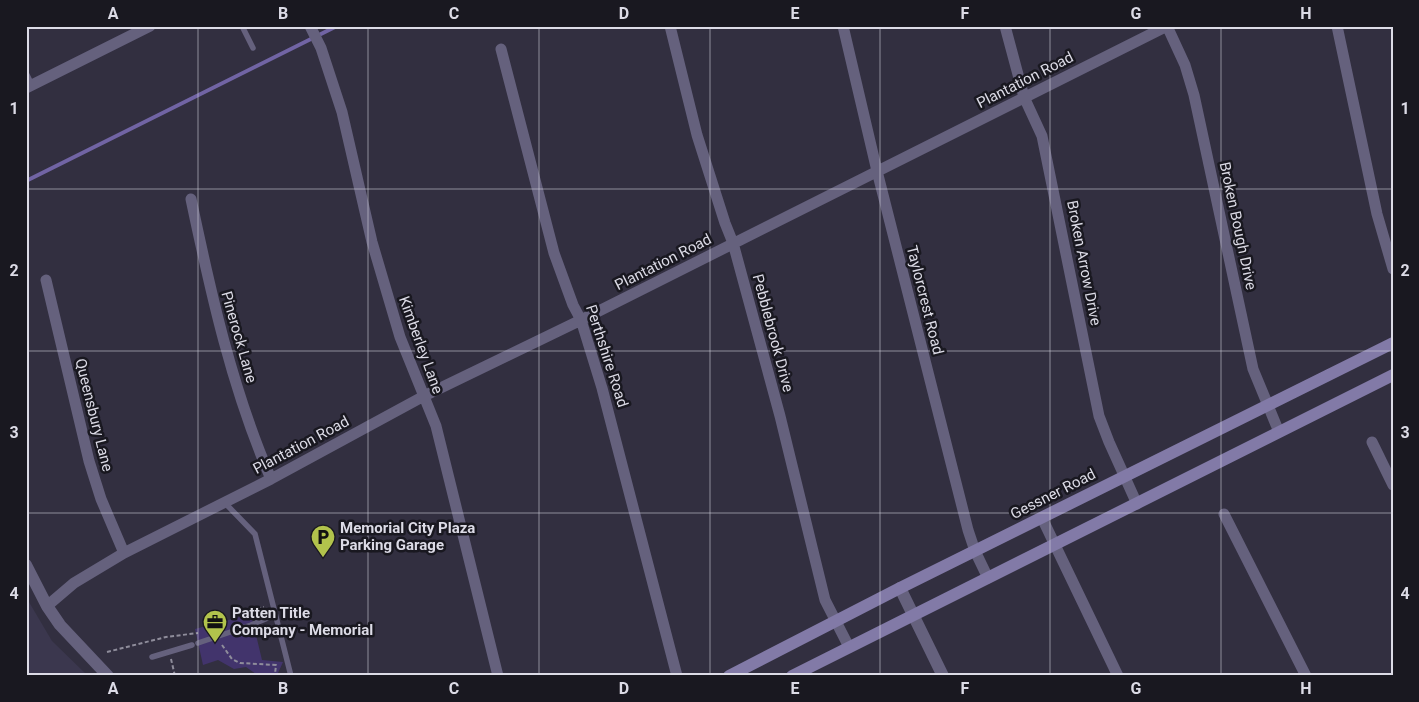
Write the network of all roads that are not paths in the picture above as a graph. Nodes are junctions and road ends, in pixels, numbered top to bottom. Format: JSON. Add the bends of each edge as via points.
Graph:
{"nodes":[{"id":1,"x":150,"y":26,"type":"edge"},
{"id":2,"x":242,"y":26,"type":"edge"},
{"id":3,"x":310,"y":26,"type":"edge"},
{"id":4,"x":670,"y":26,"type":"edge"},
{"id":5,"x":843,"y":26,"type":"edge"},
{"id":6,"x":1005,"y":26,"type":"edge"},
{"id":7,"x":1167,"y":26,"type":"edge"},
{"id":8,"x":1337,"y":26,"type":"edge"},
{"id":9,"x":138,"y":29,"type":"edge"},
{"id":10,"x":253,"y":48,"type":"dead end"},
{"id":11,"x":501,"y":49,"type":"dead end"},
{"id":12,"x":26,"y":73,"type":"edge"},
{"id":13,"x":29,"y":87,"type":"edge"},
{"id":14,"x":1024,"y":97,"type":"junction"},
{"id":15,"x":877,"y":171,"type":"junction"},
{"id":16,"x":191,"y":199,"type":"dead end"},
{"id":17,"x":733,"y":243,"type":"junction"},
{"id":18,"x":1393,"y":269,"type":"edge"},
{"id":19,"x":46,"y":280,"type":"dead end"},
{"id":20,"x":581,"y":320,"type":"junction"},
{"id":21,"x":1393,"y":343,"type":"edge"},
{"id":22,"x":1393,"y":375,"type":"edge"},
{"id":23,"x":424,"y":396,"type":"junction"},
{"id":24,"x":1267,"y":405,"type":"junction"},
{"id":25,"x":1279,"y":432,"type":"junction"},
{"id":26,"x":1372,"y":442,"type":"dead end"},
{"id":27,"x":1123,"y":476,"type":"junction"},
{"id":28,"x":271,"y":479,"type":"junction"},
{"id":29,"x":1393,"y":485,"type":"edge"},
{"id":30,"x":224,"y":502,"type":"junction"},
{"id":31,"x":1136,"y":504,"type":"junction"},
{"id":32,"x":1224,"y":514,"type":"dead end"},
{"id":33,"x":1042,"y":518,"type":"junction"},
{"id":34,"x":1055,"y":545,"type":"junction"},
{"id":35,"x":975,"y":551,"type":"junction"},
{"id":36,"x":124,"y":553,"type":"junction"},
{"id":37,"x":26,"y":565,"type":"edge"},
{"id":38,"x":988,"y":578,"type":"junction"},
{"id":39,"x":900,"y":588,"type":"junction"},
{"id":40,"x":47,"y":606,"type":"junction"},
{"id":41,"x":276,"y":615,"type":"junction"},
{"id":42,"x":913,"y":615,"type":"junction"},
{"id":43,"x":835,"y":622,"type":"junction"},
{"id":44,"x":849,"y":647,"type":"junction"},
{"id":45,"x":152,"y":657,"type":"dead end"},
{"id":46,"x":108,"y":676,"type":"edge"},
{"id":47,"x":291,"y":676,"type":"edge"},
{"id":48,"x":498,"y":676,"type":"edge"},
{"id":49,"x":677,"y":676,"type":"edge"},
{"id":50,"x":729,"y":676,"type":"edge"},
{"id":51,"x":792,"y":676,"type":"edge"},
{"id":52,"x":943,"y":676,"type":"edge"},
{"id":53,"x":1118,"y":676,"type":"edge"},
{"id":54,"x":1306,"y":676,"type":"edge"}],
"edges":[{"from":1,"to":9,"type":"street"},
{"from":2,"to":10,"type":"lane"},
{"from":3,"to":23,"type":"street","name":"Kimberley Lane","via":[[342,112],[385,290]]},
{"from":4,"to":17,"type":"street","name":"Pebblebrook Drive","via":[[697,135]]},
{"from":5,"to":15,"type":"street","name":"Taylorcrest Road"},
{"from":6,"to":14,"type":"street","name":"Broken Arrow Drive"},
{"from":7,"to":14,"type":"street","name":"Plantation Road"},
{"from":7,"to":24,"type":"street","name":"Broken Bough Drive","via":[[1185,65],[1194,95],[1253,369]]},
{"from":8,"to":18,"type":"street","via":[[1377,214]]},
{"from":9,"to":13,"type":"street"},
{"from":11,"to":20,"type":"street","name":"Perthshire Road","via":[[554,253]]},
{"from":12,"to":13,"type":"lane"},
{"from":14,"to":15,"type":"street","name":"Plantation Road"},
{"from":14,"to":27,"type":"street","name":"Broken Arrow Drive","via":[[1042,136],[1099,416]]},
{"from":15,"to":17,"type":"street","name":"Plantation Road"},
{"from":15,"to":35,"type":"street","name":"Taylorcrest Road"},
{"from":16,"to":28,"type":"street","name":"Pinerock Lane","via":[[219,324],[247,417]]},
{"from":17,"to":20,"type":"street","name":"Plantation Road"},
{"from":17,"to":43,"type":"street","name":"Pebblebrook Drive","via":[[825,600]]},
{"from":19,"to":36,"type":"street","name":"Queensbury Lane","via":[[89,461]]},
{"from":20,"to":23,"type":"street","name":"Plantation Road"},
{"from":20,"to":49,"type":"street","name":"Perthshire Road","via":[[602,388]]},
{"from":21,"to":24,"type":"main road","name":"Gessner Road"},
{"from":22,"to":25,"type":"main road"},
{"from":23,"to":28,"type":"street","name":"Plantation Road"},
{"from":23,"to":48,"type":"street","name":"Kimberley Lane","via":[[436,426]]},
{"from":24,"to":25,"type":"street","name":"Broken Bough Drive"},
{"from":24,"to":27,"type":"main road","name":"Gessner Road"},
{"from":25,"to":31,"type":"main road"},
{"from":26,"to":29,"type":"street"},
{"from":27,"to":31,"type":"street","name":"Broken Arrow Drive"},
{"from":27,"to":33,"type":"main road","name":"Gessner Road"},
{"from":28,"to":30,"type":"street","name":"Plantation Road"},
{"from":30,"to":36,"type":"street","name":"Plantation Road"},
{"from":30,"to":41,"type":"lane","via":[[255,534]]},
{"from":31,"to":34,"type":"main road"},
{"from":32,"to":54,"type":"street"},
{"from":33,"to":34,"type":"street"},
{"from":33,"to":35,"type":"main road","name":"Gessner Road"},
{"from":34,"to":38,"type":"main road"},
{"from":34,"to":53,"type":"street"},
{"from":35,"to":38,"type":"street","name":"Taylorcrest Road"},
{"from":35,"to":39,"type":"main road","name":"Gessner Road"},
{"from":36,"to":40,"type":"street","name":"Plantation Road","via":[[74,582]]},
{"from":37,"to":40,"type":"street"},
{"from":38,"to":42,"type":"main road"},
{"from":39,"to":42,"type":"street"},
{"from":39,"to":43,"type":"main road","name":"Gessner Road"},
{"from":40,"to":46,"type":"street","via":[[60,625]]},
{"from":41,"to":45,"type":"lane"},
{"from":41,"to":47,"type":"lane"},
{"from":42,"to":44,"type":"main road"},
{"from":42,"to":52,"type":"street"},
{"from":43,"to":44,"type":"street","name":"Pebblebrook Drive"},
{"from":43,"to":50,"type":"main road","name":"Gessner Road"},
{"from":44,"to":51,"type":"main road"}]}
